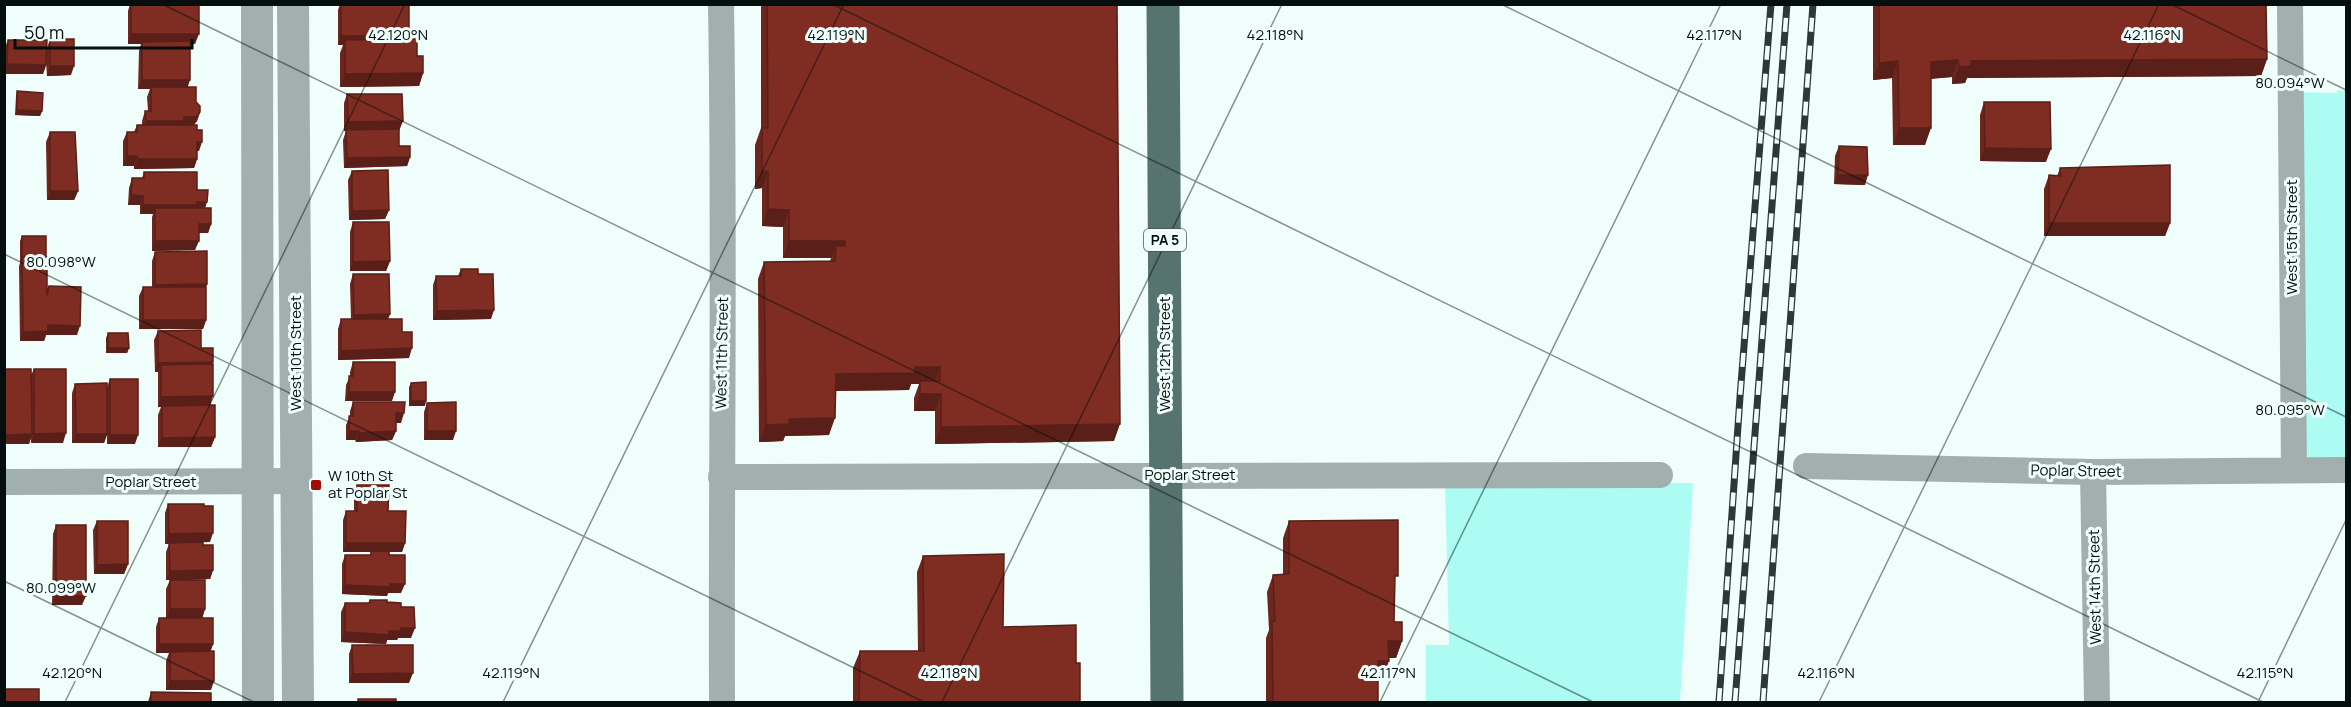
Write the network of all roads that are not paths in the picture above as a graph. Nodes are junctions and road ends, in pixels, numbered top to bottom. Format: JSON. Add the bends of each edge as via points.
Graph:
{"nodes":[{"id":1,"x":257,"y":4,"type":"edge"},
{"id":2,"x":293,"y":4,"type":"edge"},
{"id":3,"x":721,"y":4,"type":"edge"},
{"id":4,"x":1163,"y":4,"type":"edge"},
{"id":5,"x":2290,"y":4,"type":"edge"},
{"id":6,"x":257,"y":89,"type":"junction"},
{"id":7,"x":294,"y":90,"type":"junction"},
{"id":8,"x":1806,"y":466,"type":"dead end"},
{"id":9,"x":2294,"y":470,"type":"junction"},
{"id":10,"x":2346,"y":470,"type":"edge"},
{"id":11,"x":2093,"y":472,"type":"junction"},
{"id":12,"x":1166,"y":475,"type":"junction"},
{"id":13,"x":1660,"y":475,"type":"dead end"},
{"id":14,"x":721,"y":477,"type":"junction"},
{"id":15,"x":297,"y":481,"type":"junction"},
{"id":16,"x":4,"y":482,"type":"edge"},
{"id":17,"x":258,"y":482,"type":"junction"},
{"id":18,"x":258,"y":702,"type":"edge"},
{"id":19,"x":298,"y":702,"type":"edge"},
{"id":20,"x":722,"y":702,"type":"edge"},
{"id":21,"x":1167,"y":702,"type":"edge"},
{"id":22,"x":2097,"y":702,"type":"edge"}],
"edges":[{"from":1,"to":6,"type":"street"},
{"from":2,"to":7,"type":"street","name":"West 10th Street"},
{"from":3,"to":14,"type":"street","name":"West 11th Street"},
{"from":4,"to":12,"type":"main road","name":"West 12th Street","number":"PA 5"},
{"from":5,"to":9,"type":"street","name":"West 15th Street"},
{"from":6,"to":7,"type":"street"},
{"from":6,"to":17,"type":"street"},
{"from":7,"to":15,"type":"street","name":"West 10th Street"},
{"from":8,"to":11,"type":"street","name":"Poplar Street"},
{"from":9,"to":10,"type":"street","name":"Poplar Street"},
{"from":9,"to":11,"type":"street","name":"Poplar Street"},
{"from":11,"to":22,"type":"street","name":"West 14th Street"},
{"from":12,"to":13,"type":"street","name":"Poplar Street"},
{"from":12,"to":14,"type":"street","name":"Poplar Street"},
{"from":12,"to":21,"type":"main road","name":"West 12th Street","number":"PA 5"},
{"from":14,"to":20,"type":"street","name":"West 11th Street"},
{"from":15,"to":17,"type":"street","name":"Poplar Street"},
{"from":15,"to":19,"type":"street","name":"West 10th Street"},
{"from":16,"to":17,"type":"street","name":"Poplar Street"},
{"from":17,"to":18,"type":"street"}]}
